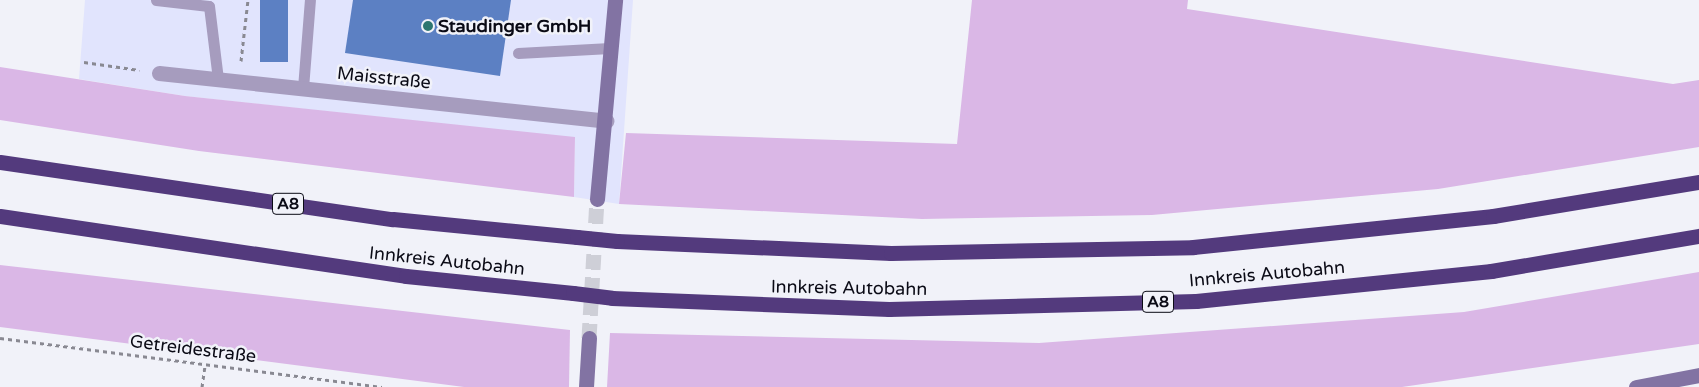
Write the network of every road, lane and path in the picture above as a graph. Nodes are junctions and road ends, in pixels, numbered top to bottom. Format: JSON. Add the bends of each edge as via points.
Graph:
{"nodes":[{"id":1,"x":156,"y":0,"type":"edge"},
{"id":2,"x":248,"y":0,"type":"edge"},
{"id":3,"x":310,"y":0,"type":"edge"},
{"id":4,"x":615,"y":0,"type":"edge"},
{"id":5,"x":610,"y":48,"type":"junction"},
{"id":6,"x":518,"y":52,"type":"dead end"},
{"id":7,"x":84,"y":62,"type":"dead end"},
{"id":8,"x":159,"y":73,"type":"joint"},
{"id":9,"x":218,"y":79,"type":"junction"},
{"id":10,"x":239,"y":81,"type":"junction"},
{"id":11,"x":303,"y":88,"type":"junction"},
{"id":12,"x":606,"y":121,"type":"junction"},
{"id":13,"x":0,"y":162,"type":"edge"},
{"id":14,"x":1699,"y":182,"type":"edge"},
{"id":15,"x":597,"y":199,"type":"tunnel mouth"},
{"id":16,"x":0,"y":216,"type":"edge"},
{"id":17,"x":1699,"y":236,"type":"edge"},
{"id":18,"x":0,"y":338,"type":"edge"},
{"id":19,"x":589,"y":338,"type":"tunnel mouth"},
{"id":20,"x":205,"y":364,"type":"junction"},
{"id":21,"x":1699,"y":375,"type":"edge"},
{"id":22,"x":202,"y":387,"type":"edge"},
{"id":23,"x":382,"y":387,"type":"edge"},
{"id":24,"x":586,"y":387,"type":"edge"},
{"id":25,"x":1636,"y":387,"type":"edge"}],
"edges":[{"from":1,"to":9,"type":"lane","via":[[209,6]]},
{"from":2,"to":10,"type":"path"},
{"from":3,"to":11,"type":"lane"},
{"from":4,"to":5,"type":"street"},
{"from":5,"to":6,"type":"lane"},
{"from":5,"to":12,"type":"street"},
{"from":7,"to":8,"type":"path"},
{"from":8,"to":9,"type":"street","name":"Maisstraße"},
{"from":9,"to":10,"type":"street","name":"Maisstraße"},
{"from":10,"to":11,"type":"street","name":"Maisstraße"},
{"from":11,"to":12,"type":"street","name":"Maisstraße"},
{"from":12,"to":15,"type":"street"},
{"from":13,"to":14,"type":"highway","name":"Innkreis Autobahn","number":"A8","bridge":true,"via":[[393,219],[617,241],[891,252],[1193,247],[1493,216]]},
{"from":16,"to":17,"type":"highway","name":"Innkreis Autobahn","number":"A8","bridge":true,"via":[[406,276],[612,298],[889,310],[1196,301],[1491,271]]},
{"from":18,"to":20,"type":"path","name":"Getreidestraße"},
{"from":19,"to":24,"type":"street"},
{"from":20,"to":22,"type":"path"},
{"from":20,"to":23,"type":"path","name":"Getreidestraße"},
{"from":21,"to":25,"type":"street"}]}
